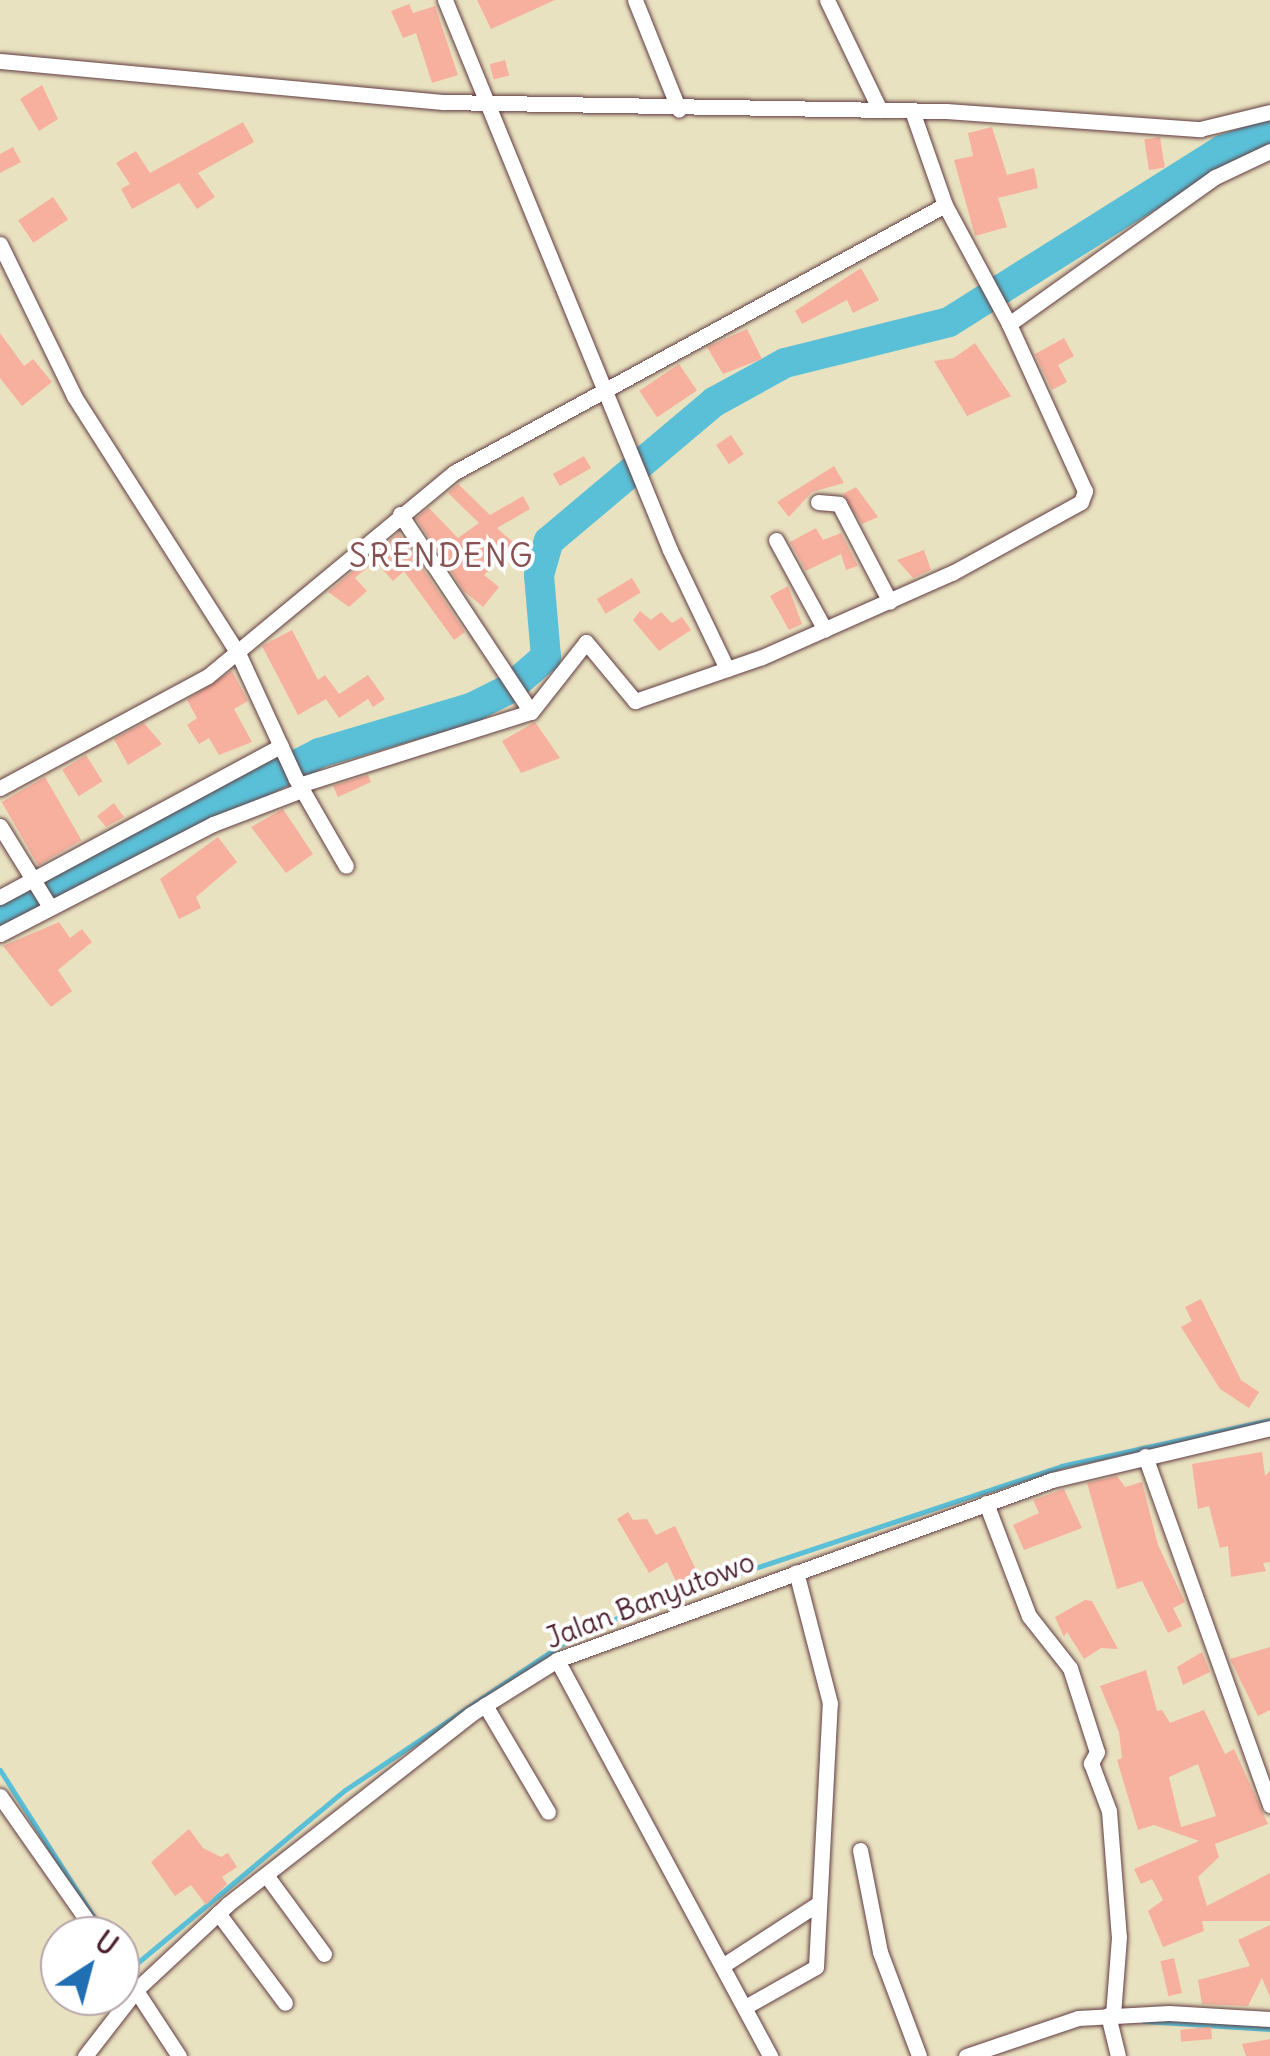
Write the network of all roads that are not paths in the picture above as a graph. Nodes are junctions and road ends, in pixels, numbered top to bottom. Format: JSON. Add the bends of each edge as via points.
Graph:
{"nodes":[{"id":1,"x":445,"y":0,"type":"edge"},
{"id":2,"x":635,"y":0,"type":"edge"},
{"id":3,"x":827,"y":0,"type":"edge"},
{"id":4,"x":0,"y":61,"type":"edge"},
{"id":5,"x":483,"y":101,"type":"junction"},
{"id":6,"x":878,"y":107,"type":"junction"},
{"id":7,"x":679,"y":110,"type":"junction"},
{"id":8,"x":1270,"y":112,"type":"edge"},
{"id":9,"x":912,"y":115,"type":"junction"},
{"id":10,"x":1270,"y":151,"type":"edge"},
{"id":11,"x":944,"y":205,"type":"junction"},
{"id":12,"x":0,"y":244,"type":"edge"},
{"id":13,"x":1006,"y":319,"type":"junction"},
{"id":14,"x":605,"y":392,"type":"junction"},
{"id":15,"x":818,"y":502,"type":"dead end"},
{"id":16,"x":400,"y":514,"type":"junction"},
{"id":17,"x":776,"y":540,"type":"dead end"},
{"id":18,"x":890,"y":602,"type":"junction"},
{"id":19,"x":824,"y":630,"type":"junction"},
{"id":20,"x":238,"y":653,"type":"junction"},
{"id":21,"x":727,"y":669,"type":"junction"},
{"id":22,"x":528,"y":707,"type":"junction"},
{"id":23,"x":284,"y":751,"type":"junction"},
{"id":24,"x":299,"y":785,"type":"junction"},
{"id":25,"x":0,"y":788,"type":"edge"},
{"id":26,"x":0,"y":826,"type":"edge"},
{"id":27,"x":346,"y":866,"type":"dead end"},
{"id":28,"x":36,"y":881,"type":"junction"},
{"id":29,"x":0,"y":897,"type":"edge"},
{"id":30,"x":49,"y":905,"type":"junction"},
{"id":31,"x":0,"y":934,"type":"edge"},
{"id":32,"x":1270,"y":1428,"type":"edge"},
{"id":33,"x":1146,"y":1456,"type":"junction"},
{"id":34,"x":986,"y":1503,"type":"junction"},
{"id":35,"x":796,"y":1572,"type":"junction"},
{"id":36,"x":557,"y":1660,"type":"junction"},
{"id":37,"x":485,"y":1705,"type":"junction"},
{"id":38,"x":0,"y":1796,"type":"edge"},
{"id":39,"x":1270,"y":1805,"type":"edge"},
{"id":40,"x":548,"y":1812,"type":"dead end"},
{"id":41,"x":860,"y":1850,"type":"dead end"},
{"id":42,"x":266,"y":1875,"type":"junction"},
{"id":43,"x":816,"y":1905,"type":"junction"},
{"id":44,"x":218,"y":1913,"type":"junction"},
{"id":45,"x":84,"y":1916,"type":"edge"},
{"id":46,"x":324,"y":1954,"type":"dead end"},
{"id":47,"x":722,"y":1966,"type":"junction"},
{"id":48,"x":140,"y":1987,"type":"edge"},
{"id":49,"x":140,"y":1992,"type":"edge"},
{"id":50,"x":286,"y":2002,"type":"dead end"},
{"id":51,"x":745,"y":2007,"type":"junction"},
{"id":52,"x":117,"y":2016,"type":"edge"},
{"id":53,"x":1109,"y":2018,"type":"junction"},
{"id":54,"x":1270,"y":2019,"type":"edge"},
{"id":55,"x":85,"y":2056,"type":"edge"},
{"id":56,"x":178,"y":2056,"type":"edge"},
{"id":57,"x":770,"y":2056,"type":"edge"},
{"id":58,"x":919,"y":2056,"type":"edge"},
{"id":59,"x":966,"y":2056,"type":"edge"},
{"id":60,"x":1118,"y":2056,"type":"edge"}],
"edges":[{"from":1,"to":5,"type":"street"},
{"from":2,"to":7,"type":"street"},
{"from":3,"to":6,"type":"street"},
{"from":4,"to":5,"type":"street","via":[[357,96]]},
{"from":5,"to":7,"type":"street"},
{"from":5,"to":14,"type":"street"},
{"from":6,"to":7,"type":"street"},
{"from":6,"to":9,"type":"street"},
{"from":8,"to":9,"type":"street","via":[[1200,129]]},
{"from":9,"to":11,"type":"street"},
{"from":10,"to":13,"type":"street","via":[[1215,177]]},
{"from":11,"to":13,"type":"street"},
{"from":11,"to":14,"type":"street"},
{"from":12,"to":20,"type":"street","via":[[74,396]]},
{"from":13,"to":18,"type":"street","via":[[1085,497]]},
{"from":14,"to":16,"type":"street","via":[[455,472]]},
{"from":14,"to":21,"type":"street"},
{"from":15,"to":18,"type":"street","via":[[839,504]]},
{"from":16,"to":20,"type":"street"},
{"from":16,"to":22,"type":"street"},
{"from":17,"to":19,"type":"street"},
{"from":18,"to":19,"type":"street"},
{"from":19,"to":21,"type":"street"},
{"from":20,"to":23,"type":"street"},
{"from":20,"to":25,"type":"street","via":[[208,676]]},
{"from":21,"to":22,"type":"street","via":[[634,702],[586,642]]},
{"from":22,"to":24,"type":"street"},
{"from":23,"to":24,"type":"street"},
{"from":23,"to":28,"type":"street"},
{"from":24,"to":27,"type":"street"},
{"from":24,"to":30,"type":"street"},
{"from":26,"to":28,"type":"street"},
{"from":28,"to":29,"type":"street"},
{"from":28,"to":30,"type":"street"},
{"from":30,"to":31,"type":"street"},
{"from":32,"to":33,"type":"street","name":"Jalan Banyutowo"},
{"from":33,"to":34,"type":"street","name":"Jalan Banyutowo"},
{"from":33,"to":39,"type":"street"},
{"from":34,"to":35,"type":"street","name":"Jalan Banyutowo"},
{"from":34,"to":53,"type":"street","via":[[1029,1616],[1070,1668],[1097,1752],[1091,1763],[1109,1811],[1118,1937]]},
{"from":35,"to":36,"type":"street","name":"Jalan Banyutowo"},
{"from":35,"to":43,"type":"street","via":[[830,1702]]},
{"from":36,"to":37,"type":"street","name":"Jalan Banyutowo"},
{"from":36,"to":47,"type":"street"},
{"from":37,"to":40,"type":"street"},
{"from":37,"to":42,"type":"street","name":"Jalan Banyutowo"},
{"from":38,"to":45,"type":"street"},
{"from":41,"to":58,"type":"street","via":[[880,1952]]},
{"from":42,"to":44,"type":"street","name":"Jalan Banyutowo"},
{"from":42,"to":46,"type":"street"},
{"from":43,"to":47,"type":"street"},
{"from":43,"to":51,"type":"street","via":[[814,1971]]},
{"from":44,"to":48,"type":"street","name":"Jalan Banyutowo"},
{"from":44,"to":50,"type":"street"},
{"from":47,"to":51,"type":"street"},
{"from":49,"to":56,"type":"street"},
{"from":51,"to":57,"type":"street"},
{"from":52,"to":55,"type":"street","name":"Jalan Banyutowo"},
{"from":53,"to":54,"type":"street"},
{"from":53,"to":59,"type":"street","via":[[1078,2018]]},
{"from":53,"to":60,"type":"street"}]}
